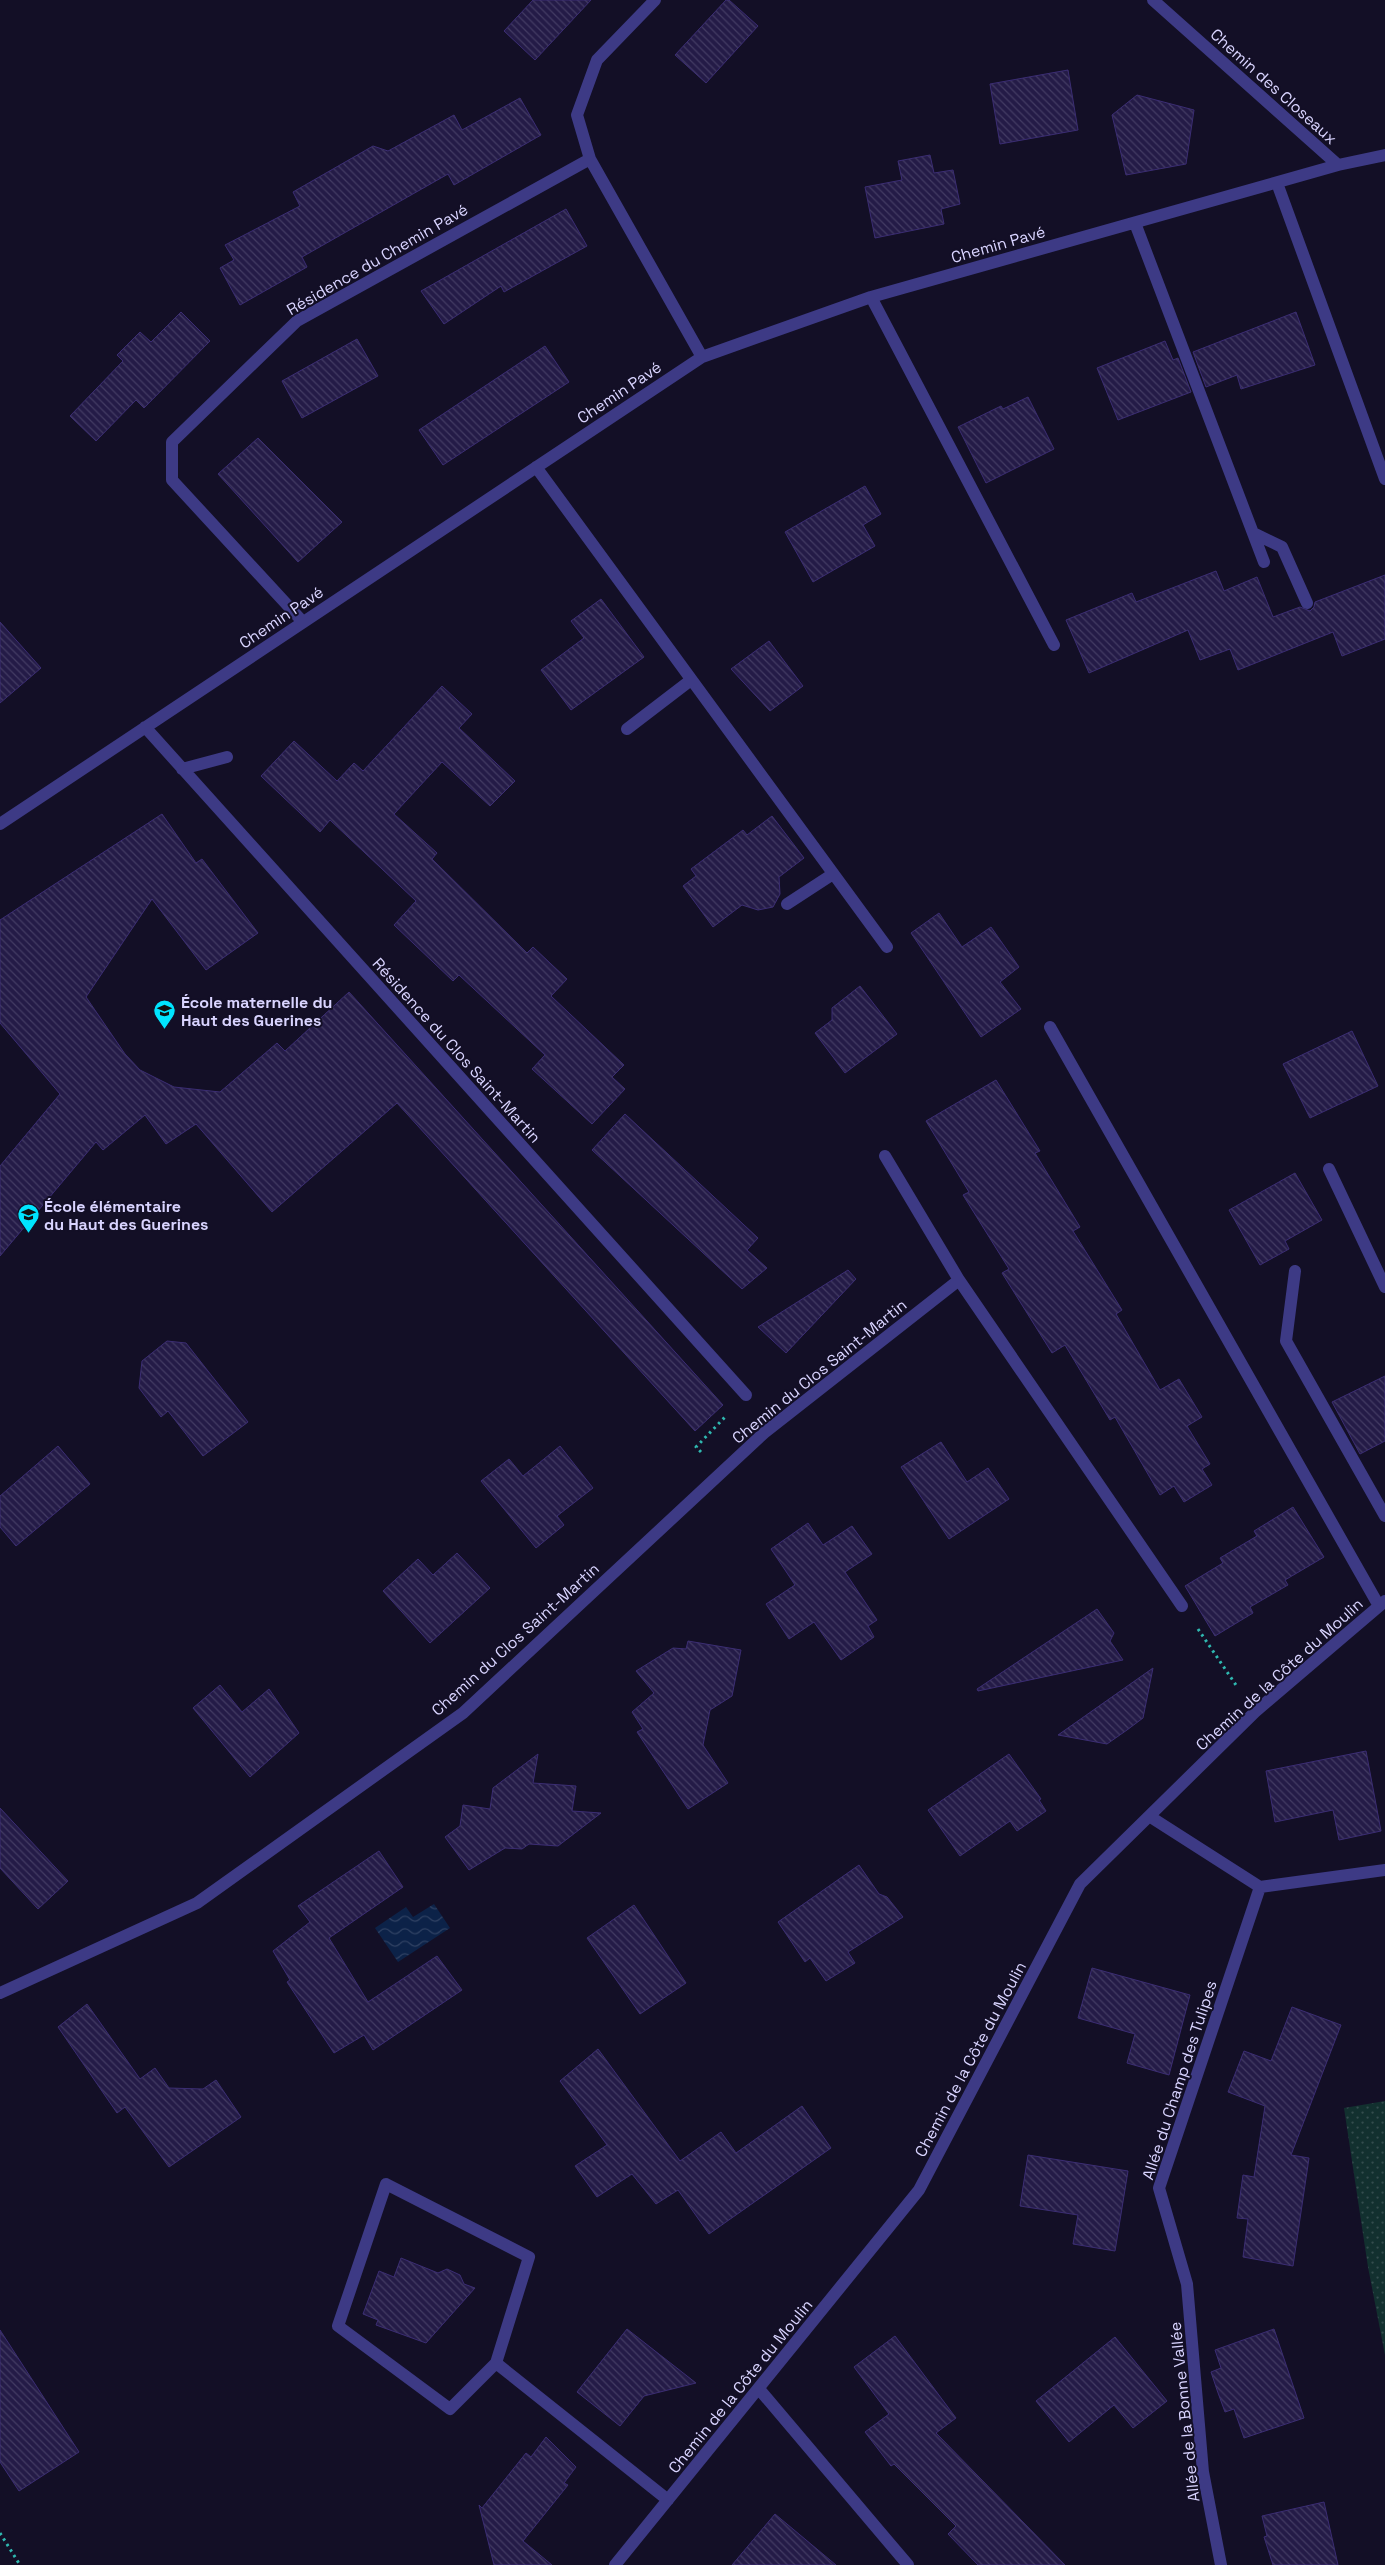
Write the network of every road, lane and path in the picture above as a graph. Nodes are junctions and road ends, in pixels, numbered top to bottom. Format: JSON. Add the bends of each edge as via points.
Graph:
{"nodes":[{"id":1,"x":655,"y":0,"type":"edge"},
{"id":2,"x":1153,"y":0,"type":"edge"},
{"id":3,"x":1385,"y":155,"type":"edge"},
{"id":4,"x":590,"y":159,"type":"junction"},
{"id":5,"x":1338,"y":165,"type":"junction"},
{"id":6,"x":1277,"y":183,"type":"junction"},
{"id":7,"x":1135,"y":223,"type":"junction"},
{"id":8,"x":871,"y":297,"type":"junction"},
{"id":9,"x":702,"y":357,"type":"junction"},
{"id":10,"x":536,"y":467,"type":"junction"},
{"id":11,"x":1385,"y":479,"type":"edge"},
{"id":12,"x":1253,"y":533,"type":"junction"},
{"id":13,"x":1264,"y":562,"type":"dead end"},
{"id":14,"x":1307,"y":603,"type":"dead end"},
{"id":15,"x":303,"y":622,"type":"junction"},
{"id":16,"x":1054,"y":645,"type":"dead end"},
{"id":17,"x":692,"y":680,"type":"junction"},
{"id":18,"x":145,"y":727,"type":"junction"},
{"id":19,"x":627,"y":728,"type":"dead end"},
{"id":20,"x":227,"y":757,"type":"dead end"},
{"id":21,"x":182,"y":769,"type":"junction"},
{"id":22,"x":0,"y":824,"type":"edge"},
{"id":23,"x":833,"y":874,"type":"junction"},
{"id":24,"x":787,"y":904,"type":"dead end"},
{"id":25,"x":887,"y":948,"type":"dead end"},
{"id":26,"x":1050,"y":1027,"type":"dead end"},
{"id":27,"x":885,"y":1156,"type":"dead end"},
{"id":28,"x":1330,"y":1169,"type":"dead end"},
{"id":29,"x":1295,"y":1271,"type":"dead end"},
{"id":30,"x":959,"y":1280,"type":"junction"},
{"id":31,"x":1385,"y":1287,"type":"edge"},
{"id":32,"x":746,"y":1395,"type":"joint"},
{"id":33,"x":696,"y":1447,"type":"dead end"},
{"id":34,"x":1385,"y":1516,"type":"edge"},
{"id":35,"x":1382,"y":1603,"type":"edge"},
{"id":36,"x":1182,"y":1606,"type":"joint"},
{"id":37,"x":1255,"y":1712,"type":"junction"},
{"id":38,"x":1149,"y":1816,"type":"junction"},
{"id":39,"x":1385,"y":1870,"type":"edge"},
{"id":40,"x":1260,"y":1887,"type":"junction"},
{"id":41,"x":0,"y":1993,"type":"edge"},
{"id":42,"x":1187,"y":2284,"type":"joint"},
{"id":43,"x":496,"y":2363,"type":"junction"},
{"id":44,"x":759,"y":2389,"type":"junction"},
{"id":45,"x":668,"y":2500,"type":"junction"},
{"id":46,"x":0,"y":2533,"type":"edge"},
{"id":47,"x":20,"y":2565,"type":"edge"},
{"id":48,"x":615,"y":2565,"type":"edge"},
{"id":49,"x":908,"y":2565,"type":"edge"},
{"id":50,"x":1221,"y":2565,"type":"edge"}],
"edges":[{"from":1,"to":4,"type":"street","via":[[596,60],[577,115]]},
{"from":2,"to":5,"type":"street","name":"Chemin des Closeaux"},
{"from":3,"to":5,"type":"street","name":"Chemin des Closeaux"},
{"from":4,"to":9,"type":"street"},
{"from":4,"to":15,"type":"street","name":"Résidence du Chemin Pavé","via":[[297,320],[172,442],[172,480]]},
{"from":5,"to":6,"type":"street","name":"Chemin Pavé"},
{"from":6,"to":7,"type":"street","name":"Chemin Pavé"},
{"from":6,"to":11,"type":"street"},
{"from":7,"to":8,"type":"street","name":"Chemin Pavé"},
{"from":7,"to":12,"type":"street"},
{"from":8,"to":9,"type":"street","name":"Chemin Pavé"},
{"from":8,"to":16,"type":"street"},
{"from":9,"to":10,"type":"street","name":"Chemin Pavé"},
{"from":10,"to":15,"type":"street","name":"Chemin Pavé"},
{"from":10,"to":17,"type":"street"},
{"from":12,"to":13,"type":"street"},
{"from":12,"to":14,"type":"street","via":[[1282,547]]},
{"from":15,"to":18,"type":"street","name":"Chemin Pavé"},
{"from":17,"to":19,"type":"street"},
{"from":17,"to":23,"type":"street"},
{"from":18,"to":21,"type":"street","name":"Résidence du Clos Saint-Martin"},
{"from":18,"to":22,"type":"street","name":"Chemin Pavé"},
{"from":20,"to":21,"type":"street"},
{"from":21,"to":32,"type":"street","name":"Résidence du Clos Saint-Martin"},
{"from":23,"to":24,"type":"street"},
{"from":23,"to":25,"type":"street"},
{"from":26,"to":35,"type":"street"},
{"from":27,"to":30,"type":"street"},
{"from":28,"to":31,"type":"street"},
{"from":29,"to":34,"type":"street","via":[[1286,1341]]},
{"from":30,"to":36,"type":"street"},
{"from":30,"to":41,"type":"street","name":"Chemin du Clos Saint-Martin","via":[[764,1433],[463,1713],[197,1903]]},
{"from":32,"to":33,"type":"path"},
{"from":35,"to":37,"type":"street","name":"Chemin de la Côte du Moulin"},
{"from":36,"to":37,"type":"path"},
{"from":37,"to":38,"type":"street","name":"Chemin de la Côte du Moulin"},
{"from":38,"to":40,"type":"street"},
{"from":38,"to":44,"type":"street","name":"Chemin de la Côte du Moulin","via":[[1080,1884],[919,2190]]},
{"from":39,"to":40,"type":"street"},
{"from":40,"to":42,"type":"street","name":"Allée du Champ des Tulipes","via":[[1159,2188]]},
{"from":42,"to":50,"type":"street","name":"Allée de la Bonne Vallée","via":[[1203,2472]]},
{"from":43,"to":43,"type":"street","via":[[529,2256],[386,2184],[338,2326],[450,2409]]},
{"from":43,"to":45,"type":"street"},
{"from":44,"to":45,"type":"street","name":"Chemin de la Côte du Moulin"},
{"from":44,"to":49,"type":"street"},
{"from":45,"to":48,"type":"street","name":"Chemin de la Côte du Moulin"},
{"from":46,"to":47,"type":"path"}]}
